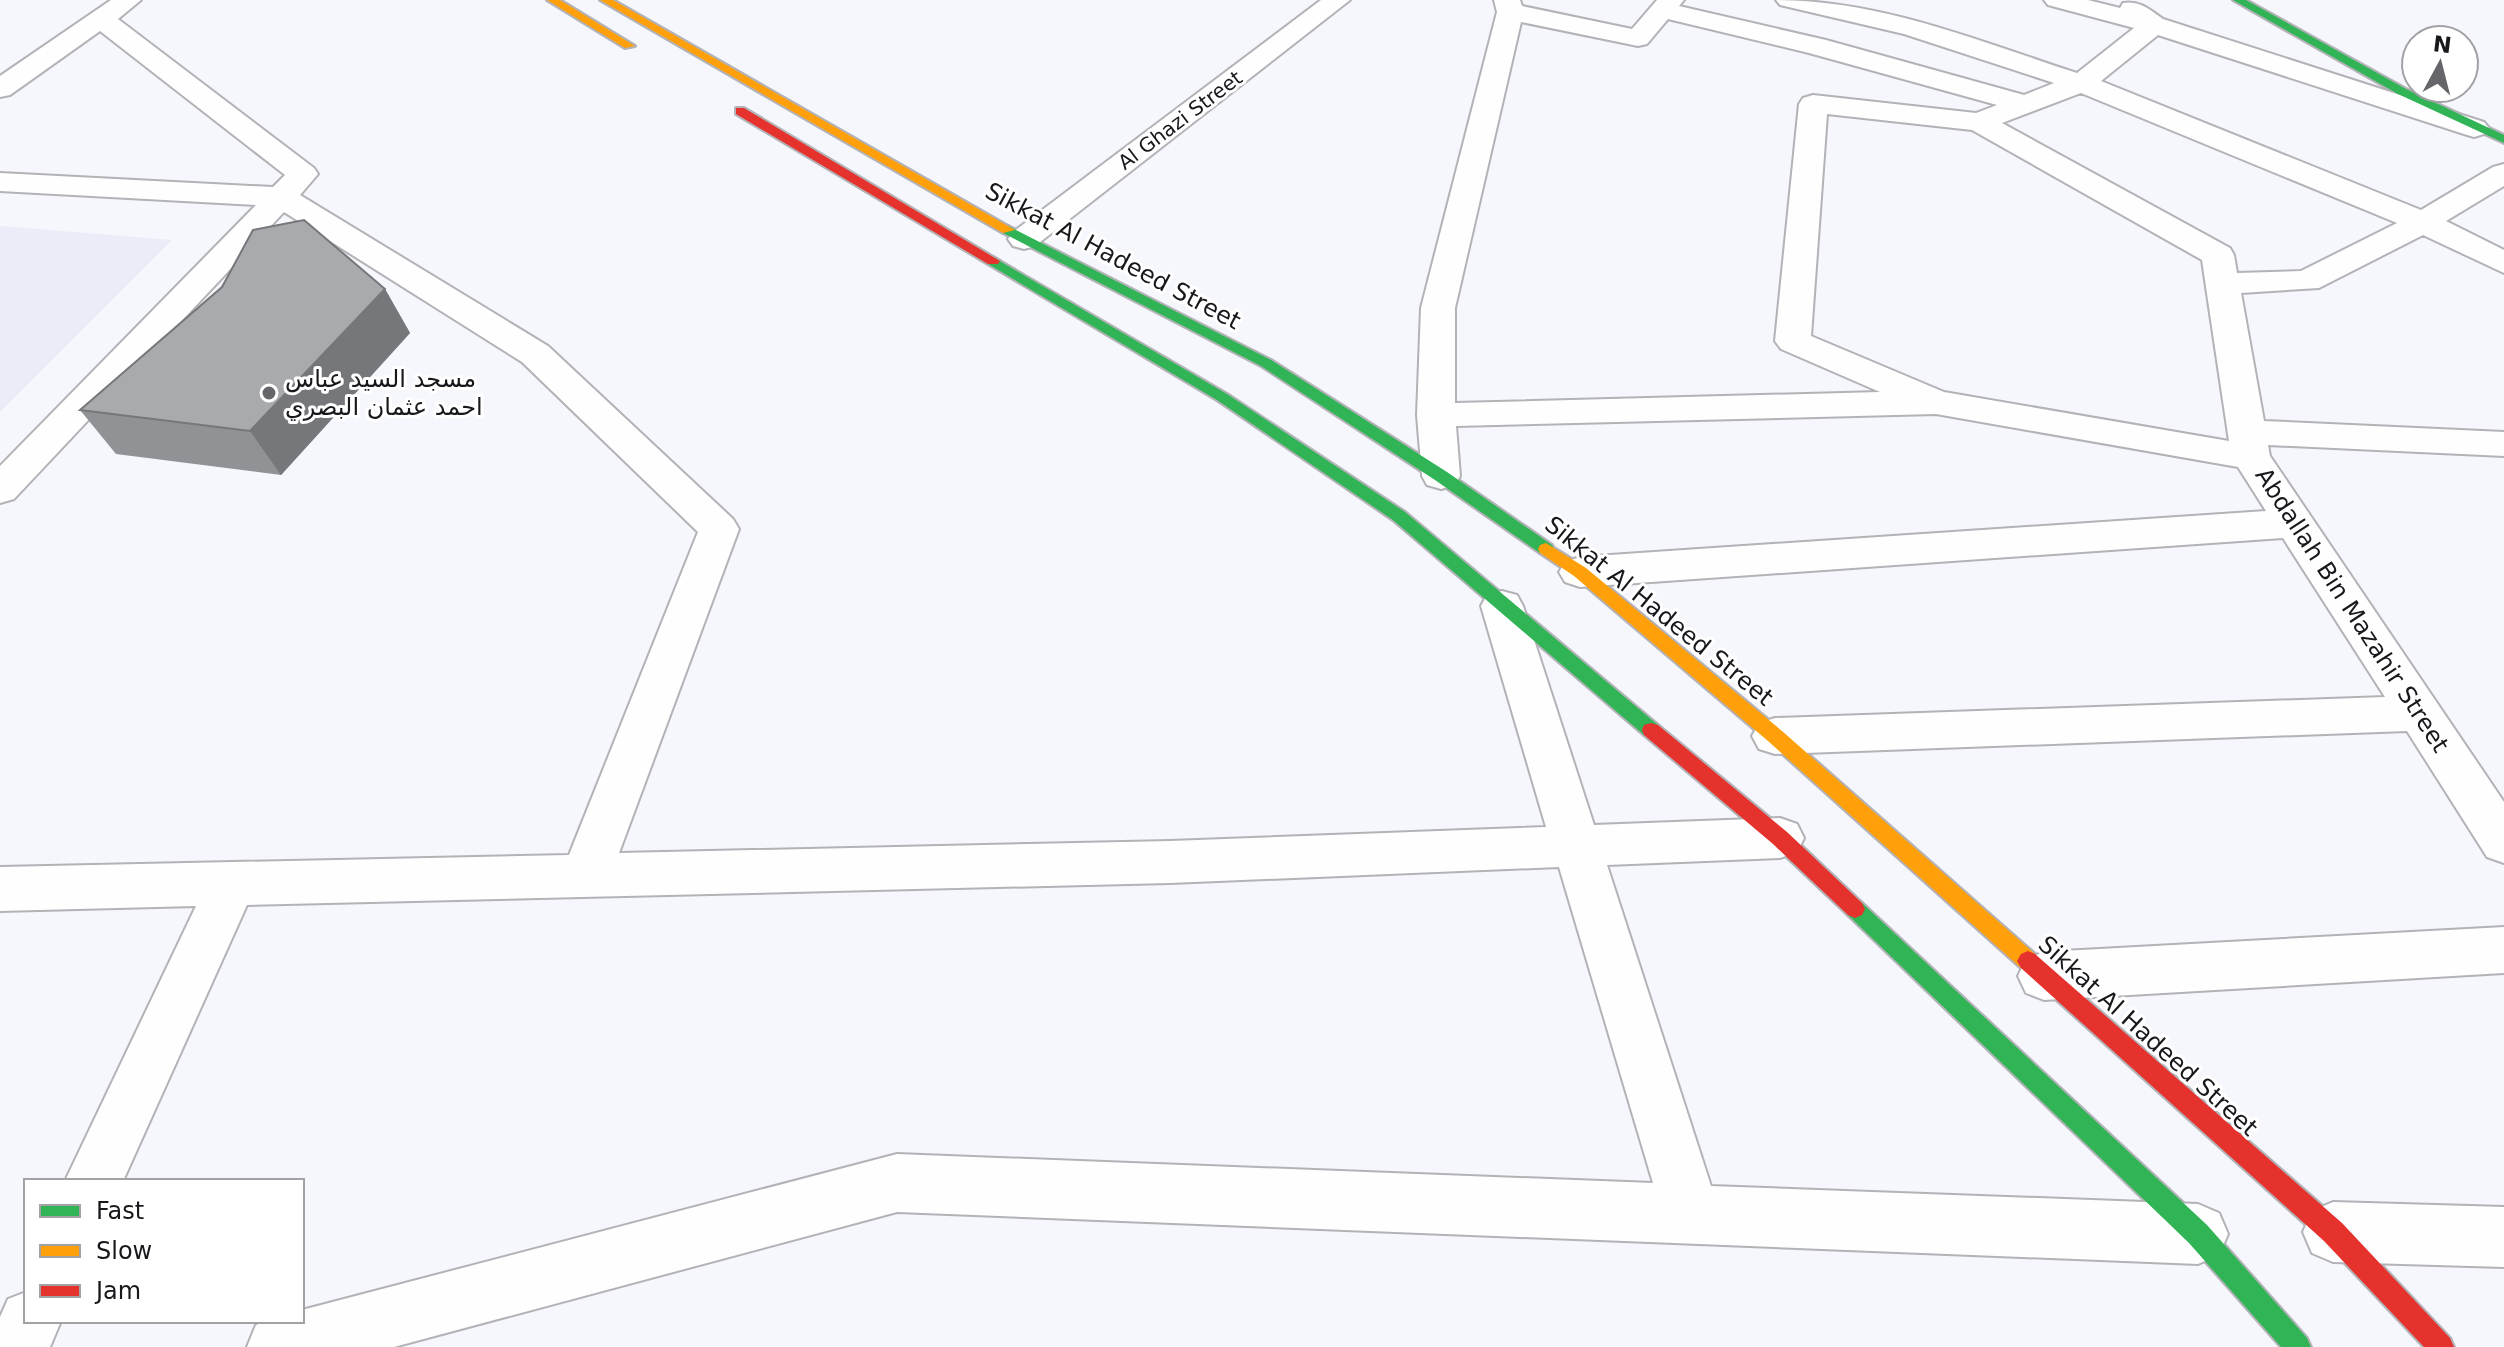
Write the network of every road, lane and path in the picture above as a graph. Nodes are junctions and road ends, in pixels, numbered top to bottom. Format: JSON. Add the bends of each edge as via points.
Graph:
{"nodes":[{"id":1,"x":552,"y":0,"type":"edge"},
{"id":2,"x":605,"y":0,"type":"edge"},
{"id":3,"x":1337,"y":0,"type":"edge"},
{"id":4,"x":1789,"y":0,"type":"edge"},
{"id":5,"x":2057,"y":0,"type":"edge"},
{"id":6,"x":2120,"y":0,"type":"edge"},
{"id":7,"x":2238,"y":0,"type":"edge"},
{"id":8,"x":1667,"y":5,"type":"edge"},
{"id":9,"x":1508,"y":6,"type":"edge"},
{"id":10,"x":115,"y":10,"type":"edge"},
{"id":11,"x":2154,"y":25,"type":"junction"},
{"id":12,"x":647,"y":57,"type":"dead end"},
{"id":13,"x":2081,"y":83,"type":"junction"},
{"id":14,"x":0,"y":89,"type":"edge"},
{"id":15,"x":2025,"y":104,"type":"junction"},
{"id":16,"x":729,"y":105,"type":"dead end"},
{"id":17,"x":1979,"y":122,"type":"junction"},
{"id":18,"x":2494,"y":135,"type":"edge"},
{"id":19,"x":2504,"y":173,"type":"edge"},
{"id":20,"x":0,"y":182,"type":"edge"},
{"id":21,"x":282,"y":197,"type":"junction"},
{"id":22,"x":2423,"y":222,"type":"junction"},
{"id":23,"x":1024,"y":239,"type":"junction"},
{"id":24,"x":2504,"y":263,"type":"edge"},
{"id":25,"x":2223,"y":283,"type":"junction"},
{"id":26,"x":1936,"y":402,"type":"junction"},
{"id":27,"x":1436,"y":415,"type":"junction"},
{"id":28,"x":2504,"y":444,"type":"edge"},
{"id":29,"x":2249,"y":445,"type":"junction"},
{"id":30,"x":1441,"y":476,"type":"junction"},
{"id":31,"x":0,"y":490,"type":"edge"},
{"id":32,"x":2294,"y":523,"type":"junction"},
{"id":33,"x":1580,"y":572,"type":"junction"},
{"id":34,"x":1502,"y":606,"type":"junction"},
{"id":35,"x":2421,"y":713,"type":"junction"},
{"id":36,"x":1775,"y":736,"type":"junction"},
{"id":37,"x":1780,"y":838,"type":"junction"},
{"id":38,"x":2504,"y":842,"type":"edge"},
{"id":39,"x":1577,"y":846,"type":"junction"},
{"id":40,"x":586,"y":875,"type":"junction"},
{"id":41,"x":231,"y":884,"type":"junction"},
{"id":42,"x":0,"y":889,"type":"edge"},
{"id":43,"x":2504,"y":950,"type":"edge"},
{"id":44,"x":2044,"y":976,"type":"junction"},
{"id":45,"x":95,"y":1179,"type":"edge"},
{"id":46,"x":1691,"y":1214,"type":"junction"},
{"id":47,"x":2333,"y":1232,"type":"junction"},
{"id":48,"x":2198,"y":1234,"type":"junction"},
{"id":49,"x":2504,"y":1237,"type":"edge"},
{"id":50,"x":29,"y":1323,"type":"edge"},
{"id":51,"x":18,"y":1347,"type":"edge"},
{"id":52,"x":278,"y":1347,"type":"edge"},
{"id":53,"x":2298,"y":1347,"type":"edge"},
{"id":54,"x":2441,"y":1347,"type":"edge"}],
"edges":[{"from":1,"to":12,"type":"main road"},
{"from":2,"to":23,"type":"main road","name":"Sikkat Al Hadeed Street"},
{"from":3,"to":23,"type":"street","name":"Al Ghazi Street"},
{"from":4,"to":13,"type":"street","via":[[1912,28]]},
{"from":5,"to":11,"type":"street"},
{"from":6,"to":11,"type":"street"},
{"from":7,"to":18,"type":"main road"},
{"from":8,"to":9,"type":"street","via":[[1638,38]]},
{"from":8,"to":15,"type":"street"},
{"from":9,"to":27,"type":"street","via":[[1438,308]]},
{"from":10,"to":14,"type":"street"},
{"from":10,"to":21,"type":"street","via":[[303,174]]},
{"from":11,"to":13,"type":"street"},
{"from":11,"to":18,"type":"street"},
{"from":13,"to":15,"type":"street"},
{"from":13,"to":22,"type":"street"},
{"from":15,"to":17,"type":"street"},
{"from":16,"to":34,"type":"main road","via":[[1222,397],[1399,516]]},
{"from":17,"to":25,"type":"street","name":"Abdallah Bin Mazahir Street","via":[[2218,255]]},
{"from":17,"to":26,"type":"street","via":[[1813,104],[1793,341]]},
{"from":19,"to":22,"type":"street"},
{"from":20,"to":21,"type":"street"},
{"from":21,"to":31,"type":"street"},
{"from":21,"to":40,"type":"street","via":[[535,354],[719,529]]},
{"from":22,"to":24,"type":"street"},
{"from":22,"to":25,"type":"street","via":[[2307,281]]},
{"from":23,"to":30,"type":"main road","name":"Sikkat Al Hadeed Street","via":[[1266,363]]},
{"from":25,"to":29,"type":"street","name":"Abdallah Bin Mazahir Street"},
{"from":26,"to":27,"type":"street"},
{"from":26,"to":29,"type":"street"},
{"from":27,"to":30,"type":"street"},
{"from":28,"to":29,"type":"street"},
{"from":29,"to":32,"type":"street","name":"Abdallah Bin Mazahir Street"},
{"from":30,"to":33,"type":"main road","name":"Sikkat Al Hadeed Street"},
{"from":32,"to":33,"type":"street"},
{"from":32,"to":35,"type":"street","name":"Abdallah Bin Mazahir Street"},
{"from":33,"to":36,"type":"main road","name":"Sikkat Al Hadeed Street"},
{"from":34,"to":37,"type":"main road"},
{"from":34,"to":39,"type":"street"},
{"from":35,"to":36,"type":"street"},
{"from":35,"to":38,"type":"street","name":"Abdallah Bin Mazahir Street"},
{"from":36,"to":44,"type":"main road","name":"Sikkat Al Hadeed Street"},
{"from":37,"to":39,"type":"street"},
{"from":37,"to":48,"type":"main road"},
{"from":39,"to":40,"type":"street","via":[[1170,862]]},
{"from":39,"to":46,"type":"street"},
{"from":40,"to":41,"type":"street"},
{"from":41,"to":42,"type":"street"},
{"from":41,"to":45,"type":"street"},
{"from":43,"to":44,"type":"street"},
{"from":44,"to":47,"type":"main road","name":"Sikkat Al Hadeed Street"},
{"from":46,"to":48,"type":"street"},
{"from":46,"to":52,"type":"street","via":[[897,1183]]},
{"from":47,"to":49,"type":"street"},
{"from":47,"to":54,"type":"main road","name":"Sikkat Al Hadeed Street"},
{"from":48,"to":53,"type":"main road"},
{"from":50,"to":51,"type":"street"}]}
